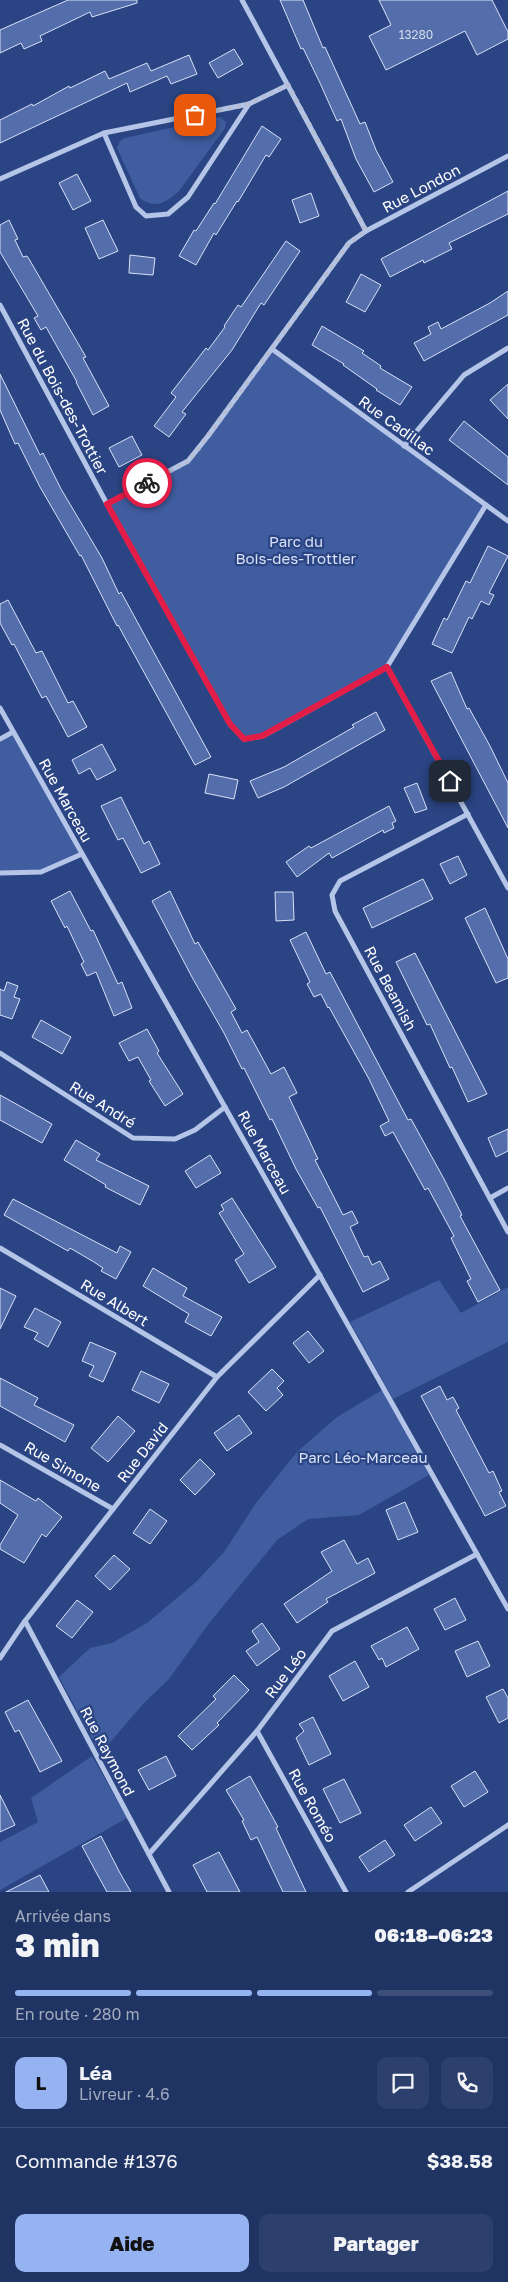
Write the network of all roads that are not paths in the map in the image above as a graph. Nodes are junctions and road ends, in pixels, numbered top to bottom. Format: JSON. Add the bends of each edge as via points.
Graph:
{"nodes":[{"id":1,"x":242,"y":0,"type":"edge"},
{"id":2,"x":288,"y":85,"type":"junction"},
{"id":3,"x":249,"y":104,"type":"junction"},
{"id":4,"x":104,"y":133,"type":"junction"},
{"id":5,"x":508,"y":156,"type":"edge"},
{"id":6,"x":0,"y":179,"type":"edge"},
{"id":7,"x":366,"y":231,"type":"junction"},
{"id":8,"x":0,"y":305,"type":"edge"},
{"id":9,"x":508,"y":348,"type":"edge"},
{"id":10,"x":272,"y":349,"type":"junction"},
{"id":11,"x":404,"y":446,"type":"junction"},
{"id":12,"x":107,"y":504,"type":"junction"},
{"id":13,"x":486,"y":505,"type":"junction"},
{"id":14,"x":508,"y":521,"type":"edge"},
{"id":15,"x":387,"y":667,"type":"junction"},
{"id":16,"x":0,"y":708,"type":"edge"},
{"id":17,"x":13,"y":732,"type":"junction"},
{"id":18,"x":0,"y":739,"type":"edge"},
{"id":19,"x":468,"y":814,"type":"junction"},
{"id":20,"x":82,"y":854,"type":"junction"},
{"id":21,"x":0,"y":873,"type":"edge"},
{"id":22,"x":508,"y":888,"type":"edge"},
{"id":23,"x":0,"y":1053,"type":"edge"},
{"id":24,"x":225,"y":1107,"type":"junction"},
{"id":25,"x":508,"y":1188,"type":"edge"},
{"id":26,"x":490,"y":1198,"type":"junction"},
{"id":27,"x":508,"y":1232,"type":"edge"},
{"id":28,"x":0,"y":1248,"type":"edge"},
{"id":29,"x":320,"y":1275,"type":"junction"},
{"id":30,"x":217,"y":1377,"type":"junction"},
{"id":31,"x":0,"y":1445,"type":"edge"},
{"id":32,"x":114,"y":1510,"type":"junction"},
{"id":33,"x":477,"y":1554,"type":"junction"},
{"id":34,"x":508,"y":1609,"type":"edge"},
{"id":35,"x":25,"y":1621,"type":"junction"},
{"id":36,"x":0,"y":1658,"type":"edge"},
{"id":37,"x":257,"y":1731,"type":"junction"},
{"id":38,"x":508,"y":1825,"type":"edge"},
{"id":39,"x":149,"y":1854,"type":"junction"},
{"id":40,"x":169,"y":1892,"type":"edge"},
{"id":41,"x":346,"y":1892,"type":"edge"},
{"id":42,"x":408,"y":1892,"type":"edge"}],
"edges":[{"from":1,"to":2,"type":"street"},
{"from":2,"to":3,"type":"street"},
{"from":2,"to":7,"type":"street"},
{"from":3,"to":4,"type":"street"},
{"from":3,"to":4,"type":"street","via":[[188,197],[168,214],[146,216],[136,207]]},
{"from":4,"to":6,"type":"street"},
{"from":5,"to":7,"type":"street","name":"Rue London"},
{"from":7,"to":10,"type":"street","name":"Rue London","via":[[349,243]]},
{"from":8,"to":12,"type":"street","name":"Rue du Bois-des-Trottier"},
{"from":9,"to":11,"type":"street","via":[[464,375]]},
{"from":10,"to":11,"type":"street","name":"Rue Cadillac"},
{"from":10,"to":12,"type":"street","name":"Rue London","via":[[188,461]]},
{"from":11,"to":13,"type":"street","name":"Rue Cadillac"},
{"from":12,"to":15,"type":"street","name":"Rue du Bois-des-Trottier","via":[[230,724],[244,739],[262,736]]},
{"from":13,"to":14,"type":"street","name":"Rue Cadillac"},
{"from":13,"to":15,"type":"street","name":"Rue du Bois-des-Trottier"},
{"from":15,"to":19,"type":"street"},
{"from":16,"to":17,"type":"street","name":"Rue Marceau"},
{"from":17,"to":18,"type":"street"},
{"from":17,"to":20,"type":"street","name":"Rue Marceau"},
{"from":19,"to":22,"type":"street"},
{"from":19,"to":26,"type":"street","name":"Rue Beamish","via":[[340,881],[332,895],[335,911]]},
{"from":20,"to":21,"type":"street","via":[[41,872]]},
{"from":20,"to":24,"type":"street","name":"Rue Marceau"},
{"from":23,"to":24,"type":"street","name":"Rue André","via":[[133,1138],[175,1139],[195,1130]]},
{"from":24,"to":29,"type":"street","name":"Rue Marceau"},
{"from":25,"to":26,"type":"street"},
{"from":26,"to":27,"type":"street","name":"Rue Beamish"},
{"from":28,"to":30,"type":"street","name":"Rue Albert"},
{"from":29,"to":30,"type":"street","name":"Rue David"},
{"from":29,"to":33,"type":"street","name":"Rue Marceau"},
{"from":30,"to":32,"type":"street","name":"Rue David"},
{"from":31,"to":32,"type":"street","name":"Rue Simone"},
{"from":32,"to":35,"type":"street","name":"Rue David"},
{"from":33,"to":34,"type":"street","name":"Rue Marceau"},
{"from":33,"to":37,"type":"street","name":"Rue Léo","via":[[332,1631]]},
{"from":35,"to":36,"type":"street","name":"Rue David"},
{"from":35,"to":39,"type":"street","name":"Rue Raymond"},
{"from":37,"to":39,"type":"street","name":"Rue Léo"},
{"from":37,"to":41,"type":"street","name":"Rue Roméo"},
{"from":38,"to":42,"type":"street"},
{"from":39,"to":40,"type":"street","name":"Rue Raymond"}]}
